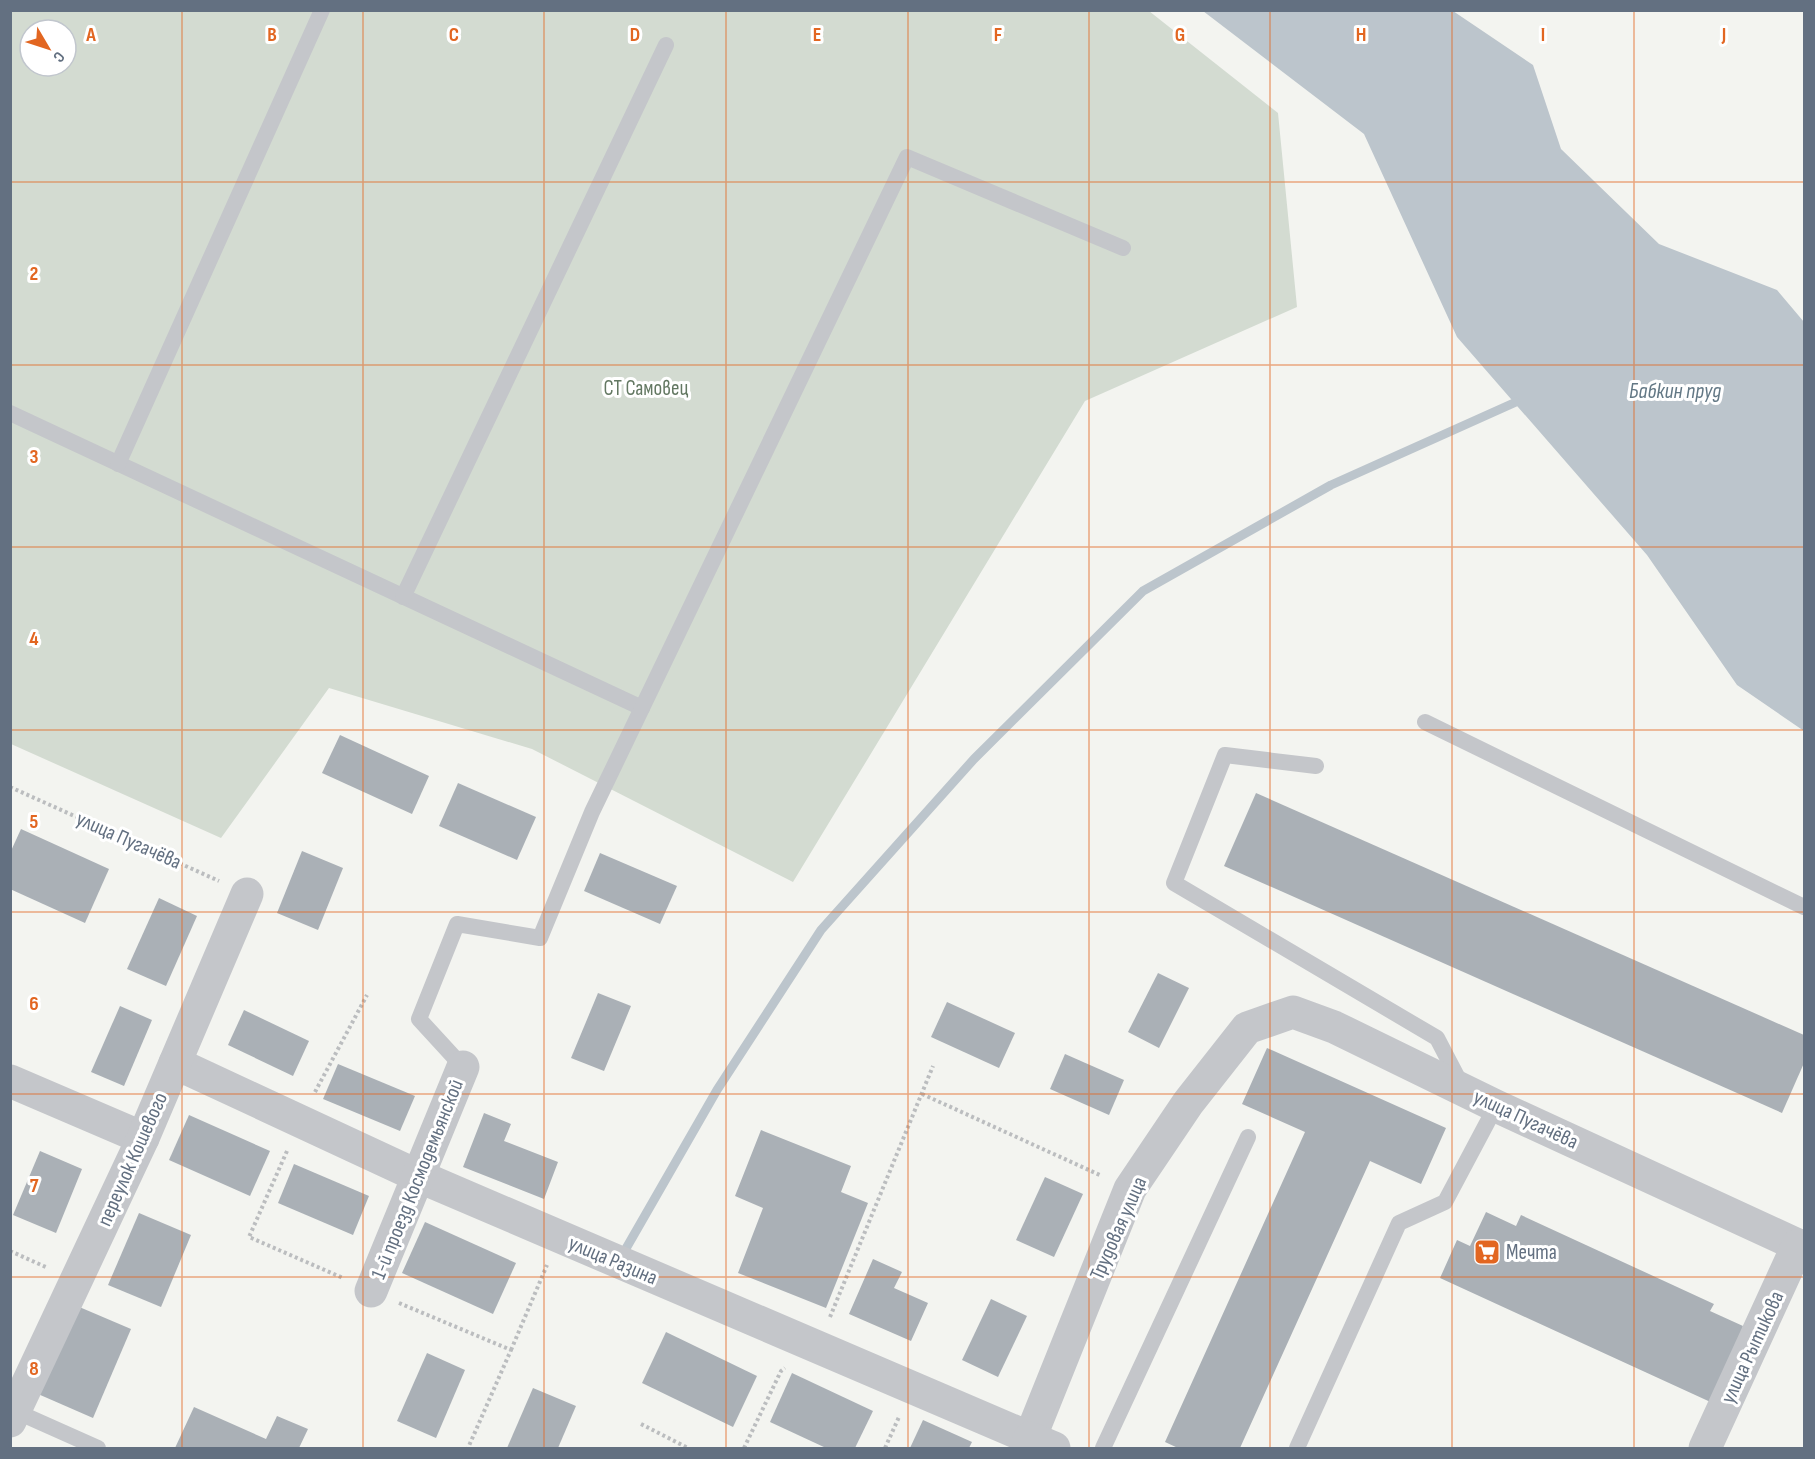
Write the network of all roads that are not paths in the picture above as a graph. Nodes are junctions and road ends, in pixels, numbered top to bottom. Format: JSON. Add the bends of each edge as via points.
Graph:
{"nodes":[{"id":1,"x":322,"y":10,"type":"edge"},
{"id":2,"x":666,"y":45,"type":"dead end"},
{"id":3,"x":1123,"y":248,"type":"dead end"},
{"id":4,"x":10,"y":413,"type":"edge"},
{"id":5,"x":118,"y":464,"type":"junction"},
{"id":6,"x":404,"y":597,"type":"junction"},
{"id":7,"x":642,"y":708,"type":"junction"},
{"id":8,"x":1425,"y":722,"type":"dead end"},
{"id":9,"x":1316,"y":766,"type":"dead end"},
{"id":10,"x":247,"y":894,"type":"road end"},
{"id":11,"x":1804,"y":907,"type":"edge"},
{"id":12,"x":1247,"y":1028,"type":"joint"},
{"id":13,"x":175,"y":1063,"type":"junction"},
{"id":14,"x":463,"y":1067,"type":"joint"},
{"id":15,"x":10,"y":1081,"type":"edge"},
{"id":16,"x":1463,"y":1090,"type":"junction"},
{"id":17,"x":1496,"y":1106,"type":"junction"},
{"id":18,"x":1248,"y":1137,"type":"dead end"},
{"id":19,"x":143,"y":1138,"type":"junction"},
{"id":20,"x":418,"y":1176,"type":"junction"},
{"id":21,"x":1802,"y":1242,"type":"edge"},
{"id":22,"x":371,"y":1291,"type":"dead end"},
{"id":23,"x":13,"y":1416,"type":"edge"},
{"id":24,"x":1037,"y":1445,"type":"edge"},
{"id":25,"x":98,"y":1449,"type":"edge"},
{"id":26,"x":1103,"y":1449,"type":"edge"},
{"id":27,"x":1298,"y":1449,"type":"edge"},
{"id":28,"x":1705,"y":1449,"type":"edge"}],
"edges":[{"from":1,"to":5,"type":"lane"},
{"from":2,"to":6,"type":"lane"},
{"from":3,"to":7,"type":"lane","via":[[907,157]]},
{"from":4,"to":5,"type":"lane"},
{"from":5,"to":6,"type":"lane"},
{"from":6,"to":7,"type":"lane"},
{"from":7,"to":14,"type":"lane","via":[[592,813],[540,939],[457,924],[419,1019]]},
{"from":8,"to":11,"type":"lane"},
{"from":9,"to":16,"type":"lane","via":[[1225,755],[1174,883],[1437,1038]]},
{"from":10,"to":13,"type":"street","name":"переулок Кошевого"},
{"from":12,"to":16,"type":"street","name":"улица Пугачёва","via":[[1293,1012],[1334,1027]]},
{"from":12,"to":24,"type":"street","name":"Трудовая улица","via":[[1188,1103],[1130,1189]]},
{"from":13,"to":19,"type":"street","name":"переулок Кошевого"},
{"from":13,"to":20,"type":"street","name":"улица Разина"},
{"from":14,"to":20,"type":"street","name":"1-й проезд Космодемьянской"},
{"from":15,"to":19,"type":"street"},
{"from":16,"to":17,"type":"street","name":"улица Пугачёва"},
{"from":17,"to":21,"type":"street","name":"улица Пугачёва"},
{"from":17,"to":27,"type":"lane","via":[[1445,1202],[1399,1223]]},
{"from":18,"to":26,"type":"lane"},
{"from":19,"to":23,"type":"street","name":"переулок Кошевого"},
{"from":20,"to":22,"type":"street","name":"1-й проезд Космодемьянской"},
{"from":20,"to":24,"type":"street","name":"улица Разина"},
{"from":21,"to":28,"type":"street","name":"улица Рытикова"},
{"from":23,"to":25,"type":"lane"}]}
